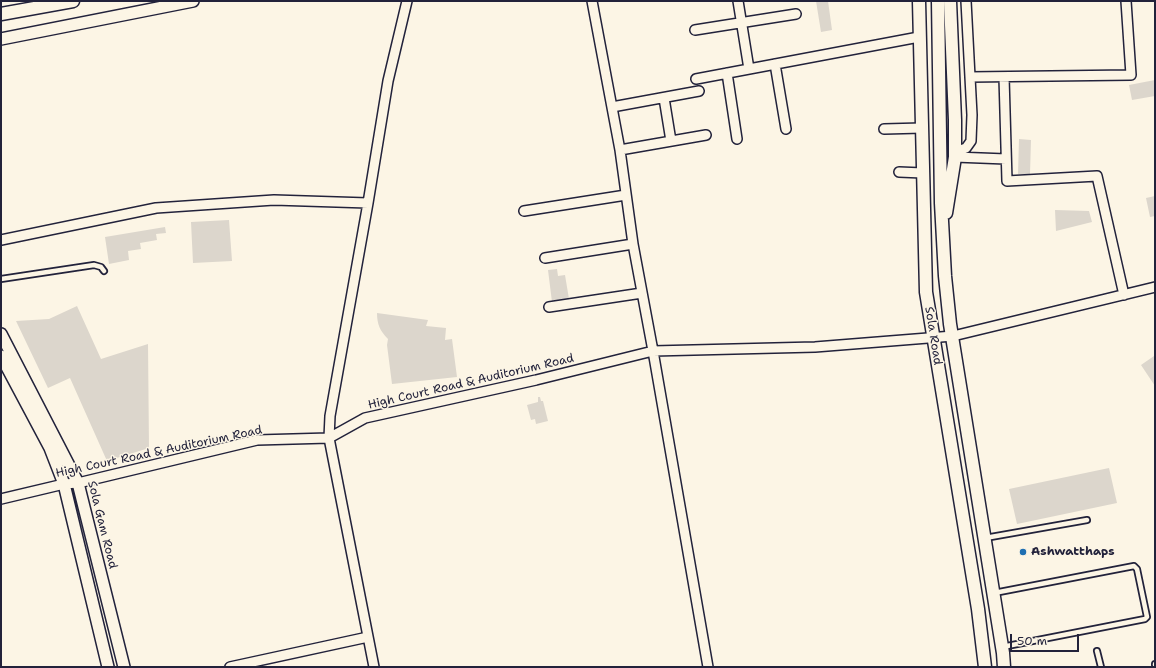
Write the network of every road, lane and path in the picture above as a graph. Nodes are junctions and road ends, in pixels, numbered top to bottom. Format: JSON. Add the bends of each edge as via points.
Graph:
{"nodes":[{"id":1,"x":73,"y":1,"type":"edge"},
{"id":2,"x":193,"y":1,"type":"edge"},
{"id":3,"x":407,"y":1,"type":"edge"},
{"id":4,"x":592,"y":1,"type":"edge"},
{"id":5,"x":738,"y":1,"type":"edge"},
{"id":6,"x":918,"y":1,"type":"edge"},
{"id":7,"x":938,"y":1,"type":"edge"},
{"id":8,"x":950,"y":1,"type":"edge"},
{"id":9,"x":966,"y":1,"type":"edge"},
{"id":10,"x":1126,"y":1,"type":"edge"},
{"id":11,"x":1,"y":14,"type":"edge"},
{"id":12,"x":796,"y":14,"type":"dead end"},
{"id":13,"x":742,"y":23,"type":"junction"},
{"id":14,"x":695,"y":30,"type":"dead end"},
{"id":15,"x":919,"y":37,"type":"junction"},
{"id":16,"x":1,"y":39,"type":"edge"},
{"id":17,"x":775,"y":64,"type":"junction"},
{"id":18,"x":749,"y":69,"type":"junction"},
{"id":19,"x":727,"y":73,"type":"junction"},
{"id":20,"x":970,"y":77,"type":"junction"},
{"id":21,"x":1004,"y":77,"type":"junction"},
{"id":22,"x":696,"y":79,"type":"dead end"},
{"id":23,"x":699,"y":91,"type":"dead end"},
{"id":24,"x":664,"y":98,"type":"junction"},
{"id":25,"x":612,"y":107,"type":"junction"},
{"id":26,"x":922,"y":128,"type":"junction"},
{"id":27,"x":786,"y":129,"type":"dead end"},
{"id":28,"x":884,"y":129,"type":"dead end"},
{"id":29,"x":706,"y":135,"type":"dead end"},
{"id":30,"x":737,"y":139,"type":"dead end"},
{"id":31,"x":671,"y":141,"type":"junction"},
{"id":32,"x":620,"y":150,"type":"junction"},
{"id":33,"x":955,"y":154,"type":"junction"},
{"id":34,"x":1006,"y":158,"type":"junction"},
{"id":35,"x":899,"y":172,"type":"dead end"},
{"id":36,"x":923,"y":173,"type":"junction"},
{"id":37,"x":626,"y":195,"type":"junction"},
{"id":38,"x":368,"y":203,"type":"junction"},
{"id":39,"x":524,"y":211,"type":"dead end"},
{"id":40,"x":943,"y":234,"type":"junction"},
{"id":41,"x":1,"y":240,"type":"edge"},
{"id":42,"x":633,"y":244,"type":"junction"},
{"id":43,"x":545,"y":258,"type":"dead end"},
{"id":44,"x":104,"y":271,"type":"dead end"},
{"id":45,"x":1,"y":279,"type":"edge"},
{"id":46,"x":1155,"y":287,"type":"edge"},
{"id":47,"x":642,"y":294,"type":"junction"},
{"id":48,"x":1124,"y":295,"type":"junction"},
{"id":49,"x":549,"y":307,"type":"dead end"},
{"id":50,"x":1,"y":334,"type":"edge"},
{"id":51,"x":953,"y":336,"type":"junction"},
{"id":52,"x":933,"y":337,"type":"junction"},
{"id":53,"x":653,"y":351,"type":"junction"},
{"id":54,"x":1,"y":356,"type":"edge"},
{"id":55,"x":329,"y":438,"type":"junction"},
{"id":56,"x":64,"y":484,"type":"junction"},
{"id":57,"x":78,"y":484,"type":"junction"},
{"id":58,"x":1,"y":499,"type":"edge"},
{"id":59,"x":1087,"y":520,"type":"dead end"},
{"id":60,"x":985,"y":538,"type":"junction"},
{"id":61,"x":994,"y":593,"type":"junction"},
{"id":62,"x":368,"y":637,"type":"junction"},
{"id":63,"x":1002,"y":647,"type":"junction"},
{"id":64,"x":1097,"y":651,"type":"dead end"},
{"id":65,"x":261,"y":664,"type":"edge"},
{"id":66,"x":108,"y":667,"type":"edge"},
{"id":67,"x":124,"y":667,"type":"edge"},
{"id":68,"x":230,"y":667,"type":"edge"},
{"id":69,"x":374,"y":667,"type":"edge"},
{"id":70,"x":708,"y":667,"type":"edge"},
{"id":71,"x":985,"y":667,"type":"edge"},
{"id":72,"x":1004,"y":667,"type":"edge"},
{"id":73,"x":1101,"y":667,"type":"edge"}],
"edges":[{"from":1,"to":11,"type":"main road"},
{"from":2,"to":16,"type":"street"},
{"from":3,"to":38,"type":"street","via":[[388,81]]},
{"from":4,"to":25,"type":"street"},
{"from":5,"to":13,"type":"street"},
{"from":6,"to":15,"type":"main road","name":"Sola Road"},
{"from":7,"to":40,"type":"main road","name":"Sola Road"},
{"from":8,"to":33,"type":"main road"},
{"from":9,"to":20,"type":"street"},
{"from":10,"to":21,"type":"street","via":[[1131,75]]},
{"from":12,"to":13,"type":"street"},
{"from":13,"to":14,"type":"street"},
{"from":13,"to":18,"type":"street"},
{"from":15,"to":17,"type":"street"},
{"from":15,"to":26,"type":"main road","name":"Sola Road"},
{"from":17,"to":18,"type":"street"},
{"from":17,"to":27,"type":"street"},
{"from":18,"to":19,"type":"street"},
{"from":19,"to":22,"type":"street"},
{"from":19,"to":30,"type":"street"},
{"from":20,"to":21,"type":"street"},
{"from":20,"to":33,"type":"street","via":[[971,141],[966,148]]},
{"from":21,"to":34,"type":"street"},
{"from":23,"to":24,"type":"street"},
{"from":24,"to":25,"type":"street"},
{"from":24,"to":31,"type":"street"},
{"from":25,"to":32,"type":"street"},
{"from":26,"to":28,"type":"street"},
{"from":26,"to":36,"type":"main road","name":"Sola Road"},
{"from":29,"to":31,"type":"street"},
{"from":31,"to":32,"type":"street"},
{"from":32,"to":37,"type":"street"},
{"from":33,"to":34,"type":"street"},
{"from":33,"to":40,"type":"main road"},
{"from":34,"to":48,"type":"street","via":[[1007,180],[1097,176]]},
{"from":35,"to":36,"type":"street"},
{"from":36,"to":52,"type":"main road","name":"Sola Road","via":[[926,292]]},
{"from":37,"to":39,"type":"street"},
{"from":37,"to":42,"type":"street"},
{"from":38,"to":41,"type":"street","via":[[274,200],[156,208]]},
{"from":38,"to":55,"type":"street","via":[[330,416]]},
{"from":40,"to":51,"type":"main road","name":"Sola Road","via":[[945,276]]},
{"from":42,"to":43,"type":"street"},
{"from":42,"to":47,"type":"street"},
{"from":44,"to":45,"type":"lane","via":[[94,265]]},
{"from":46,"to":48,"type":"street","name":"High Court Road & Auditorium Road"},
{"from":47,"to":49,"type":"street"},
{"from":47,"to":53,"type":"street"},
{"from":48,"to":51,"type":"street","name":"High Court Road & Auditorium Road"},
{"from":50,"to":57,"type":"street","name":"Sola Gam Road"},
{"from":51,"to":52,"type":"street","name":"High Court Road & Auditorium Road"},
{"from":51,"to":60,"type":"main road","name":"Sola Road"},
{"from":52,"to":53,"type":"street","name":"High Court Road & Auditorium Road","via":[[815,347]]},
{"from":52,"to":71,"type":"main road","name":"Sola Road","via":[[978,609]]},
{"from":53,"to":55,"type":"street","name":"High Court Road & Auditorium Road","via":[[365,418]]},
{"from":53,"to":70,"type":"street"},
{"from":54,"to":56,"type":"street","via":[[50,448]]},
{"from":55,"to":57,"type":"street","name":"High Court Road & Auditorium Road","via":[[257,440]]},
{"from":55,"to":62,"type":"street"},
{"from":56,"to":57,"type":"street","name":"High Court Road & Auditorium Road"},
{"from":56,"to":58,"type":"street","name":"High Court Road & Auditorium Road"},
{"from":56,"to":66,"type":"street"},
{"from":57,"to":67,"type":"street","name":"Sola Gam Road"},
{"from":59,"to":60,"type":"lane"},
{"from":60,"to":61,"type":"main road","name":"Sola Road"},
{"from":61,"to":63,"type":"main road","name":"Sola Road"},
{"from":61,"to":63,"type":"lane","via":[[1134,566],[1137,570],[1146,617]]},
{"from":62,"to":65,"type":"street"},
{"from":62,"to":69,"type":"street"},
{"from":63,"to":72,"type":"main road","name":"Sola Road"},
{"from":64,"to":73,"type":"lane"},
{"from":65,"to":68,"type":"street"}]}
